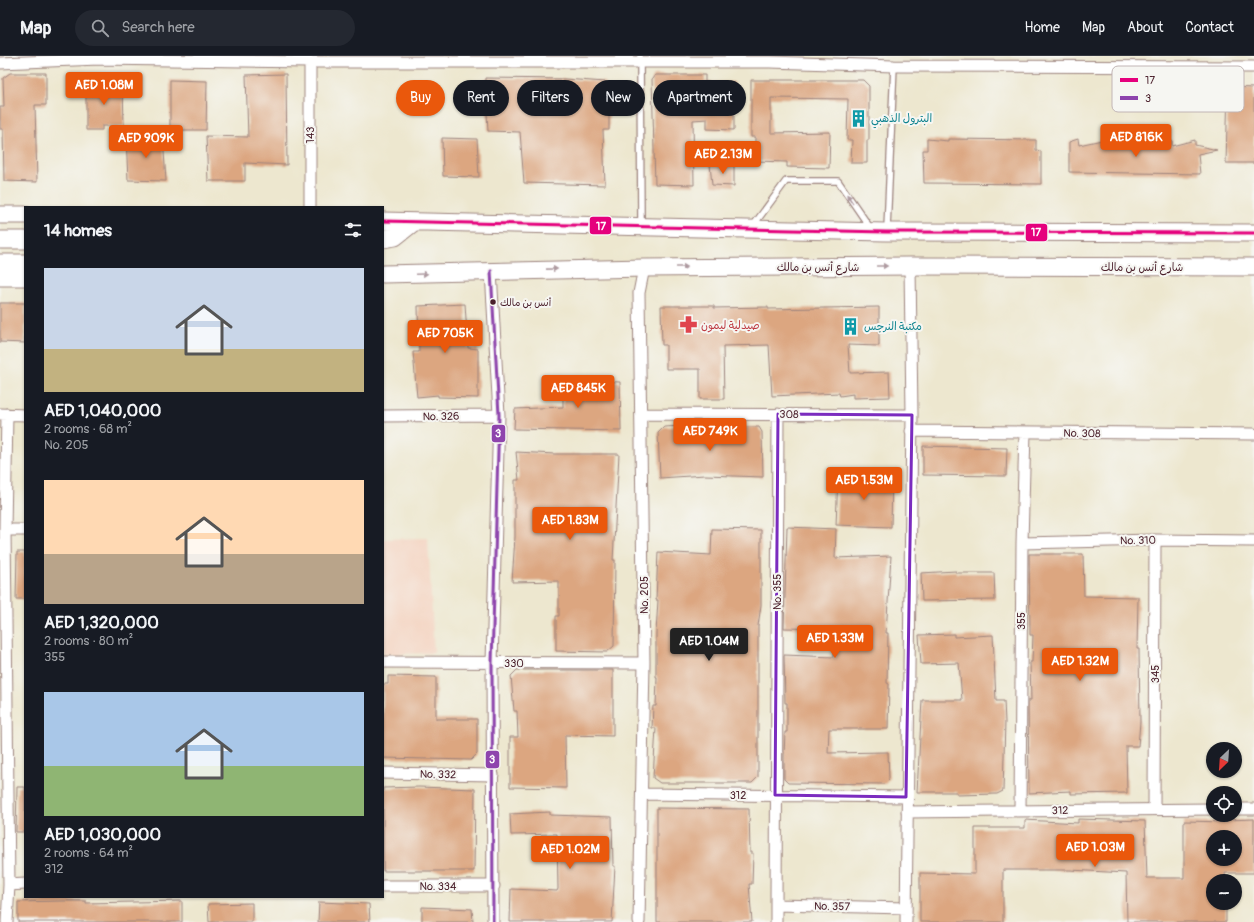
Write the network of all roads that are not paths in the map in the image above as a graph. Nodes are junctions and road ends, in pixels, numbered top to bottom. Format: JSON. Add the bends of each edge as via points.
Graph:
{"nodes":[{"id":1,"x":99,"y":57,"type":"edge"},
{"id":2,"x":640,"y":59,"type":"edge"},
{"id":3,"x":770,"y":59,"type":"edge"},
{"id":4,"x":507,"y":60,"type":"edge"},
{"id":5,"x":837,"y":60,"type":"edge"},
{"id":6,"x":310,"y":62,"type":"junction"},
{"id":7,"x":0,"y":63,"type":"edge"},
{"id":8,"x":894,"y":66,"type":"junction"},
{"id":9,"x":1112,"y":67,"type":"edge"},
{"id":10,"x":1244,"y":67,"type":"edge"},
{"id":11,"x":1254,"y":67,"type":"edge"},
{"id":12,"x":310,"y":206,"type":"edge"},
{"id":13,"x":0,"y":215,"type":"edge"},
{"id":14,"x":24,"y":216,"type":"edge"},
{"id":15,"x":384,"y":221,"type":"edge"},
{"id":16,"x":414,"y":222,"type":"junction"},
{"id":17,"x":641,"y":226,"type":"junction"},
{"id":18,"x":750,"y":229,"type":"junction"},
{"id":19,"x":879,"y":231,"type":"junction"},
{"id":20,"x":1254,"y":233,"type":"edge"},
{"id":21,"x":384,"y":239,"type":"edge"},
{"id":22,"x":0,"y":240,"type":"edge"},
{"id":23,"x":24,"y":240,"type":"edge"},
{"id":24,"x":0,"y":263,"type":"edge"},
{"id":25,"x":24,"y":263,"type":"edge"},
{"id":26,"x":910,"y":266,"type":"junction"},
{"id":27,"x":1254,"y":267,"type":"edge"},
{"id":28,"x":644,"y":268,"type":"junction"},
{"id":29,"x":491,"y":270,"type":"junction"},
{"id":30,"x":384,"y":274,"type":"edge"},
{"id":31,"x":0,"y":278,"type":"edge"},
{"id":32,"x":24,"y":278,"type":"edge"},
{"id":33,"x":3,"y":414,"type":"edge"},
{"id":34,"x":642,"y":414,"type":"junction"},
{"id":35,"x":778,"y":414,"type":"junction"},
{"id":36,"x":24,"y":415,"type":"edge"},
{"id":37,"x":912,"y":415,"type":"junction"},
{"id":38,"x":384,"y":416,"type":"edge"},
{"id":39,"x":499,"y":416,"type":"junction"},
{"id":40,"x":911,"y":431,"type":"junction"},
{"id":41,"x":1025,"y":432,"type":"junction"},
{"id":42,"x":1254,"y":434,"type":"edge"},
{"id":43,"x":5,"y":530,"type":"junction"},
{"id":44,"x":24,"y":530,"type":"edge"},
{"id":45,"x":1155,"y":540,"type":"junction"},
{"id":46,"x":1254,"y":541,"type":"edge"},
{"id":47,"x":1022,"y":543,"type":"junction"},
{"id":48,"x":384,"y":662,"type":"edge"},
{"id":49,"x":492,"y":663,"type":"junction"},
{"id":50,"x":644,"y":663,"type":"junction"},
{"id":51,"x":384,"y":773,"type":"edge"},
{"id":52,"x":494,"y":775,"type":"junction"},
{"id":53,"x":643,"y":794,"type":"junction"},
{"id":54,"x":775,"y":795,"type":"junction"},
{"id":55,"x":906,"y":797,"type":"junction"},
{"id":56,"x":1154,"y":808,"type":"junction"},
{"id":57,"x":1206,"y":809,"type":"edge"},
{"id":58,"x":1242,"y":809,"type":"edge"},
{"id":59,"x":1254,"y":809,"type":"edge"},
{"id":60,"x":1020,"y":811,"type":"junction"},
{"id":61,"x":907,"y":812,"type":"junction"},
{"id":62,"x":9,"y":884,"type":"junction"},
{"id":63,"x":24,"y":884,"type":"edge"},
{"id":64,"x":384,"y":886,"type":"edge"},
{"id":65,"x":494,"y":886,"type":"junction"},
{"id":66,"x":776,"y":905,"type":"junction"},
{"id":67,"x":906,"y":908,"type":"junction"},
{"id":68,"x":7,"y":922,"type":"edge"},
{"id":69,"x":493,"y":922,"type":"edge"},
{"id":70,"x":639,"y":922,"type":"edge"},
{"id":71,"x":776,"y":922,"type":"edge"},
{"id":72,"x":906,"y":922,"type":"edge"}],
"edges":[{"from":1,"to":6,"type":"street"},
{"from":1,"to":7,"type":"street"},
{"from":2,"to":3,"type":"street"},
{"from":2,"to":4,"type":"street"},
{"from":2,"to":17,"type":"lane"},
{"from":3,"to":5,"type":"street"},
{"from":4,"to":6,"type":"street"},
{"from":5,"to":8,"type":"street"},
{"from":6,"to":12,"type":"street","name":"143"},
{"from":8,"to":9,"type":"street"},
{"from":8,"to":19,"type":"lane"},
{"from":10,"to":11,"type":"street"},
{"from":13,"to":14,"type":"main road"},
{"from":15,"to":16,"type":"main road"},
{"from":16,"to":17,"type":"main road"},
{"from":16,"to":21,"type":"main road","via":[[395,237]]},
{"from":17,"to":18,"type":"main road"},
{"from":18,"to":19,"type":"main road"},
{"from":19,"to":18,"type":"lane","one_way":true,"via":[[838,181],[786,181]]},
{"from":19,"to":20,"type":"main road"},
{"from":22,"to":23,"type":"main road"},
{"from":24,"to":25,"type":"main road"},
{"from":26,"to":27,"type":"main road","name":"شارع أنس بن مالك"},
{"from":28,"to":26,"type":"main road","name":"شارع أنس بن مالك","one_way":true},
{"from":26,"to":37,"type":"street"},
{"from":29,"to":28,"type":"main road","name":"شارع أنس بن مالك","one_way":true},
{"from":28,"to":34,"type":"street","name":"No. 205","via":[[639,293]]},
{"from":30,"to":29,"type":"main road","name":"شارع أنس بن مالك","one_way":true,"via":[[413,275]]},
{"from":29,"to":39,"type":"street"},
{"from":31,"to":32,"type":"main road"},
{"from":33,"to":36,"type":"street"},
{"from":33,"to":43,"type":"street"},
{"from":34,"to":35,"type":"street","name":"308"},
{"from":34,"to":50,"type":"street","name":"No. 205"},
{"from":35,"to":37,"type":"street","name":"308"},
{"from":35,"to":54,"type":"street","name":"No. 355"},
{"from":37,"to":40,"type":"street"},
{"from":38,"to":39,"type":"street","name":"No. 326"},
{"from":39,"to":49,"type":"street"},
{"from":40,"to":41,"type":"street","name":"No. 308"},
{"from":40,"to":55,"type":"street"},
{"from":41,"to":42,"type":"street","name":"No. 308"},
{"from":41,"to":47,"type":"street","name":"355"},
{"from":43,"to":44,"type":"street"},
{"from":43,"to":62,"type":"street"},
{"from":45,"to":46,"type":"street","name":"No. 310"},
{"from":45,"to":47,"type":"street","name":"No. 310"},
{"from":45,"to":56,"type":"street","name":"345"},
{"from":47,"to":60,"type":"street","name":"355"},
{"from":48,"to":49,"type":"street","name":"330"},
{"from":49,"to":50,"type":"street","name":"330"},
{"from":49,"to":52,"type":"street"},
{"from":50,"to":53,"type":"street","name":"No. 205"},
{"from":51,"to":52,"type":"street","name":"No. 332"},
{"from":52,"to":65,"type":"street"},
{"from":53,"to":54,"type":"street","name":"312"},
{"from":53,"to":70,"type":"street","name":"No. 205"},
{"from":54,"to":55,"type":"street","name":"312"},
{"from":54,"to":66,"type":"street","name":"No. 355"},
{"from":55,"to":61,"type":"street"},
{"from":56,"to":57,"type":"street","name":"312"},
{"from":56,"to":60,"type":"street","name":"312"},
{"from":58,"to":59,"type":"street"},
{"from":60,"to":61,"type":"street","name":"312"},
{"from":61,"to":67,"type":"street"},
{"from":62,"to":63,"type":"street"},
{"from":62,"to":68,"type":"street"},
{"from":64,"to":65,"type":"street","name":"No. 334"},
{"from":65,"to":69,"type":"street"},
{"from":66,"to":67,"type":"street","name":"No. 357"},
{"from":66,"to":71,"type":"street"},
{"from":67,"to":72,"type":"street"}]}
